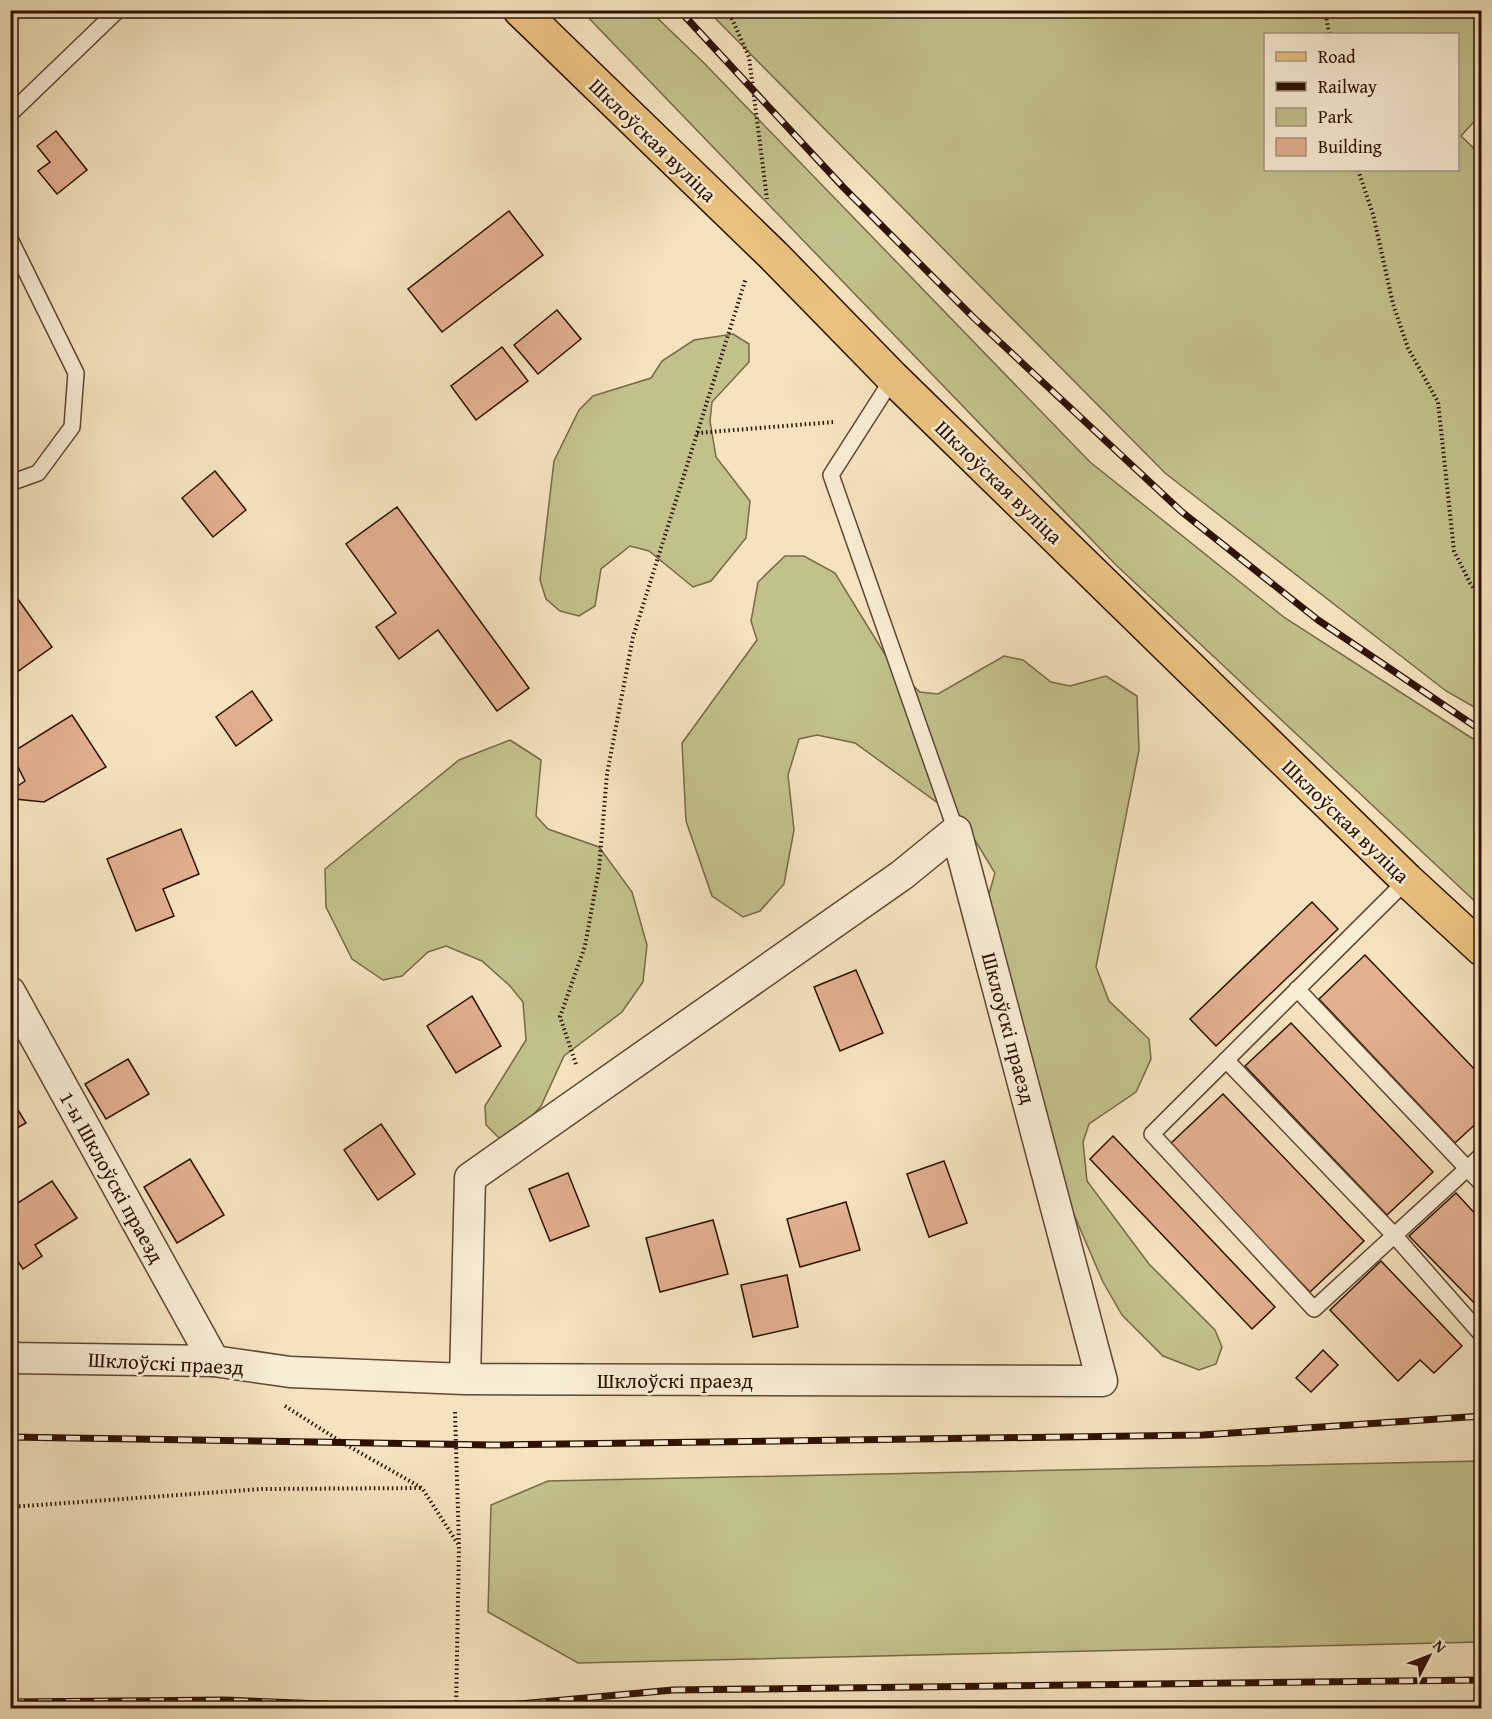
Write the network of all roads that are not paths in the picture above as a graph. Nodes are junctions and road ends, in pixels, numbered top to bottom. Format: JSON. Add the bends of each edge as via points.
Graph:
{"nodes":[{"id":1,"x":118,"y":10,"type":"edge"},
{"id":2,"x":520,"y":10,"type":"edge"},
{"id":3,"x":10,"y":114,"type":"edge"},
{"id":4,"x":10,"y":238,"type":"edge"},
{"id":5,"x":893,"y":378,"type":"junction"},
{"id":6,"x":10,"y":483,"type":"edge"},
{"id":7,"x":956,"y":831,"type":"junction"},
{"id":8,"x":1407,"y":880,"type":"junction"},
{"id":9,"x":1482,"y":949,"type":"edge"},
{"id":10,"x":1297,"y":989,"type":"junction"},
{"id":11,"x":10,"y":992,"type":"edge"},
{"id":12,"x":1226,"y":1060,"type":"junction"},
{"id":13,"x":1482,"y":1155,"type":"edge"},
{"id":14,"x":1467,"y":1168,"type":"junction"},
{"id":15,"x":1482,"y":1184,"type":"edge"},
{"id":16,"x":1394,"y":1235,"type":"junction"},
{"id":17,"x":1482,"y":1335,"type":"edge"},
{"id":18,"x":10,"y":1358,"type":"edge"},
{"id":19,"x":214,"y":1361,"type":"junction"},
{"id":20,"x":460,"y":1378,"type":"junction"}],
"edges":[{"from":1,"to":3,"type":"lane"},
{"from":2,"to":5,"type":"main road","name":"Шклоўская вуліца","via":[[774,256]]},
{"from":4,"to":6,"type":"lane","via":[[76,373],[72,427],[38,473]]},
{"from":5,"to":7,"type":"lane","via":[[831,475]]},
{"from":5,"to":8,"type":"main road","name":"Шклоўская вуліца"},
{"from":7,"to":20,"type":"street","via":[[902,875],[470,1178]]},
{"from":7,"to":20,"type":"street","name":"Шклоўскі праезд","via":[[1102,1381]]},
{"from":8,"to":9,"type":"main road","name":"Шклоўская вуліца"},
{"from":8,"to":10,"type":"lane"},
{"from":10,"to":12,"type":"lane"},
{"from":10,"to":14,"type":"lane"},
{"from":11,"to":19,"type":"street","name":"1-ы Шклоўскі праезд"},
{"from":12,"to":16,"type":"lane"},
{"from":12,"to":16,"type":"lane","via":[[1152,1134],[1314,1309]]},
{"from":13,"to":14,"type":"lane"},
{"from":14,"to":15,"type":"lane"},
{"from":14,"to":16,"type":"lane"},
{"from":16,"to":17,"type":"lane"},
{"from":18,"to":19,"type":"street","name":"Шклоўскі праезд"},
{"from":19,"to":20,"type":"street","name":"Шклоўскі праезд","via":[[290,1372]]}]}
